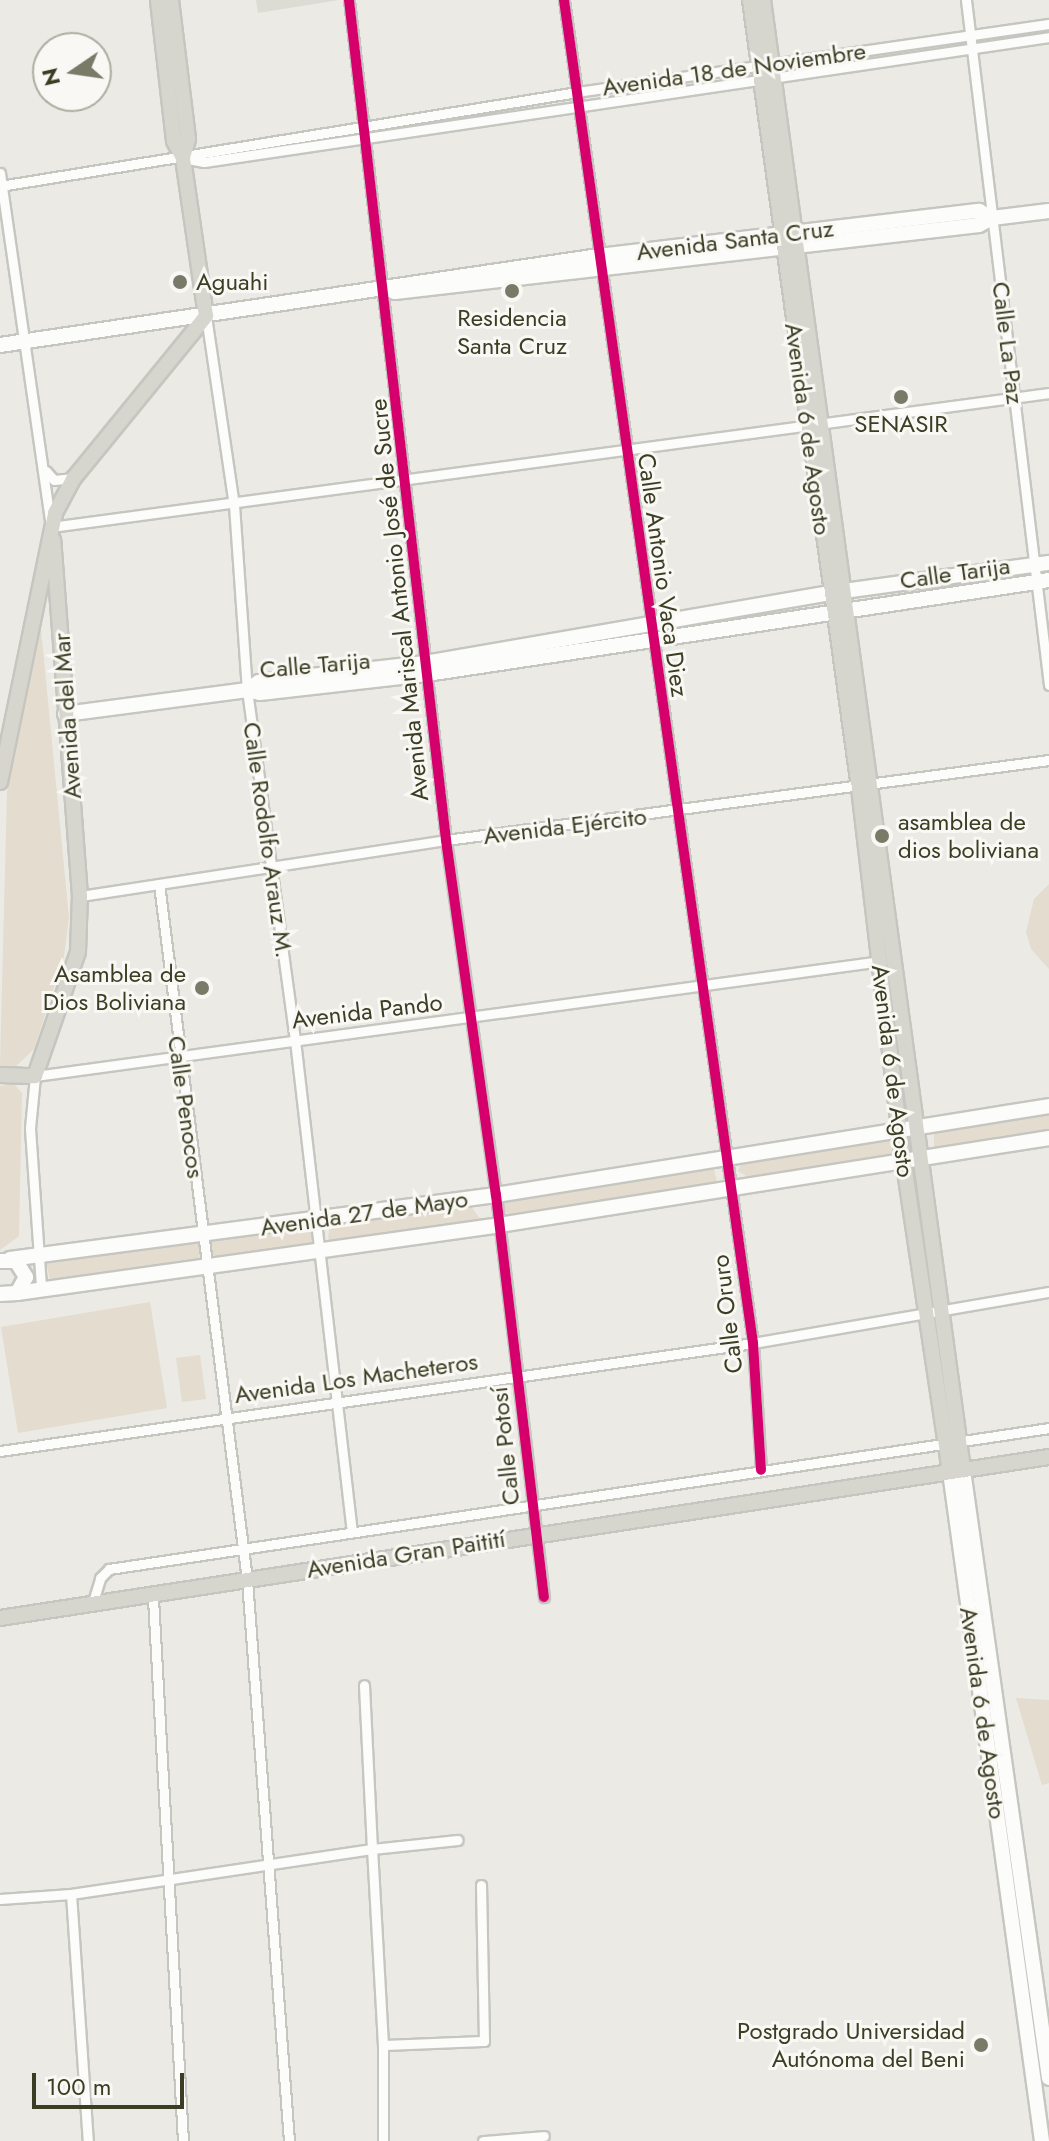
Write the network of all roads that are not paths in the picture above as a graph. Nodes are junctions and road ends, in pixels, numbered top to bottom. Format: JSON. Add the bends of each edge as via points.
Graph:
{"nodes":[{"id":1,"x":158,"y":0,"type":"edge"},
{"id":2,"x":171,"y":0,"type":"edge"},
{"id":3,"x":349,"y":0,"type":"edge"},
{"id":4,"x":564,"y":0,"type":"edge"},
{"id":5,"x":750,"y":0,"type":"edge"},
{"id":6,"x":763,"y":0,"type":"edge"},
{"id":7,"x":966,"y":0,"type":"edge"},
{"id":8,"x":1049,"y":24,"type":"edge"},
{"id":9,"x":970,"y":34,"type":"junction"},
{"id":10,"x":1049,"y":37,"type":"edge"},
{"id":11,"x":971,"y":47,"type":"junction"},
{"id":12,"x":766,"y":71,"type":"junction"},
{"id":13,"x":577,"y":92,"type":"junction"},
{"id":14,"x":579,"y":106,"type":"junction"},
{"id":15,"x":366,"y":126,"type":"junction"},
{"id":16,"x":368,"y":139,"type":"junction"},
{"id":17,"x":183,"y":158,"type":"junction"},
{"id":18,"x":0,"y":173,"type":"edge"},
{"id":19,"x":1,"y":186,"type":"edge"},
{"id":20,"x":1049,"y":211,"type":"edge"},
{"id":21,"x":992,"y":218,"type":"junction"},
{"id":22,"x":789,"y":240,"type":"junction"},
{"id":23,"x":599,"y":262,"type":"junction"},
{"id":24,"x":384,"y":288,"type":"junction"},
{"id":25,"x":206,"y":316,"type":"junction"},
{"id":26,"x":26,"y":342,"type":"junction"},
{"id":27,"x":0,"y":345,"type":"edge"},
{"id":28,"x":1049,"y":393,"type":"edge"},
{"id":29,"x":1015,"y":398,"type":"junction"},
{"id":30,"x":816,"y":426,"type":"junction"},
{"id":31,"x":626,"y":452,"type":"junction"},
{"id":32,"x":43,"y":465,"type":"junction"},
{"id":33,"x":74,"y":478,"type":"junction"},
{"id":34,"x":407,"y":482,"type":"junction"},
{"id":35,"x":234,"y":505,"type":"junction"},
{"id":36,"x":51,"y":527,"type":"junction"},
{"id":37,"x":1042,"y":564,"type":"edge"},
{"id":38,"x":1043,"y":581,"type":"edge"},
{"id":39,"x":846,"y":592,"type":"junction"},
{"id":40,"x":829,"y":593,"type":"junction"},
{"id":41,"x":831,"y":609,"type":"junction"},
{"id":42,"x":847,"y":609,"type":"junction"},
{"id":43,"x":33,"y":613,"type":"junction"},
{"id":44,"x":60,"y":618,"type":"junction"},
{"id":45,"x":649,"y":621,"type":"junction"},
{"id":46,"x":652,"y":640,"type":"junction"},
{"id":47,"x":426,"y":668,"type":"junction"},
{"id":48,"x":1049,"y":685,"type":"edge"},
{"id":49,"x":247,"y":690,"type":"junction"},
{"id":50,"x":65,"y":714,"type":"junction"},
{"id":51,"x":3,"y":742,"type":"edge"},
{"id":52,"x":1049,"y":760,"type":"edge"},
{"id":53,"x":0,"y":782,"type":"edge"},
{"id":54,"x":865,"y":785,"type":"junction"},
{"id":55,"x":676,"y":814,"type":"junction"},
{"id":56,"x":446,"y":840,"type":"junction"},
{"id":57,"x":272,"y":866,"type":"junction"},
{"id":58,"x":159,"y":884,"type":"junction"},
{"id":59,"x":80,"y":896,"type":"junction"},
{"id":60,"x":887,"y":960,"type":"junction"},
{"id":61,"x":700,"y":987,"type":"junction"},
{"id":62,"x":468,"y":1019,"type":"junction"},
{"id":63,"x":295,"y":1040,"type":"junction"},
{"id":64,"x":179,"y":1056,"type":"junction"},
{"id":65,"x":0,"y":1075,"type":"edge"},
{"id":66,"x":35,"y":1076,"type":"junction"},
{"id":67,"x":1049,"y":1106,"type":"edge"},
{"id":68,"x":916,"y":1129,"type":"junction"},
{"id":69,"x":899,"y":1131,"type":"junction"},
{"id":70,"x":1049,"y":1138,"type":"edge"},
{"id":71,"x":725,"y":1155,"type":"junction"},
{"id":72,"x":921,"y":1157,"type":"junction"},
{"id":73,"x":904,"y":1160,"type":"junction"},
{"id":74,"x":732,"y":1190,"type":"junction"},
{"id":75,"x":496,"y":1195,"type":"junction"},
{"id":76,"x":316,"y":1220,"type":"junction"},
{"id":77,"x":499,"y":1225,"type":"junction"},
{"id":78,"x":203,"y":1234,"type":"junction"},
{"id":79,"x":319,"y":1250,"type":"junction"},
{"id":80,"x":36,"y":1255,"type":"junction"},
{"id":81,"x":5,"y":1260,"type":"edge"},
{"id":82,"x":206,"y":1267,"type":"junction"},
{"id":83,"x":41,"y":1286,"type":"junction"},
{"id":84,"x":1049,"y":1292,"type":"edge"},
{"id":85,"x":17,"y":1293,"type":"junction"},
{"id":86,"x":0,"y":1294,"type":"edge"},
{"id":87,"x":944,"y":1309,"type":"junction"},
{"id":88,"x":928,"y":1311,"type":"junction"},
{"id":89,"x":753,"y":1343,"type":"junction"},
{"id":90,"x":517,"y":1374,"type":"junction"},
{"id":91,"x":338,"y":1400,"type":"junction"},
{"id":92,"x":226,"y":1417,"type":"junction"},
{"id":93,"x":1049,"y":1428,"type":"edge"},
{"id":94,"x":953,"y":1443,"type":"junction"},
{"id":95,"x":0,"y":1451,"type":"edge"},
{"id":96,"x":1049,"y":1457,"type":"edge"},
{"id":97,"x":761,"y":1470,"type":"junction"},
{"id":98,"x":957,"y":1471,"type":"junction"},
{"id":99,"x":531,"y":1505,"type":"junction"},
{"id":100,"x":352,"y":1531,"type":"junction"},
{"id":101,"x":534,"y":1534,"type":"junction"},
{"id":102,"x":242,"y":1550,"type":"junction"},
{"id":103,"x":247,"y":1580,"type":"junction"},
{"id":104,"x":544,"y":1597,"type":"dead end"},
{"id":105,"x":153,"y":1598,"type":"junction"},
{"id":106,"x":92,"y":1605,"type":"junction"},
{"id":107,"x":0,"y":1618,"type":"edge"},
{"id":108,"x":364,"y":1685,"type":"dead end"},
{"id":109,"x":458,"y":1840,"type":"dead end"},
{"id":110,"x":372,"y":1849,"type":"junction"},
{"id":111,"x":269,"y":1864,"type":"junction"},
{"id":112,"x":166,"y":1879,"type":"junction"},
{"id":113,"x":481,"y":1885,"type":"dead end"},
{"id":114,"x":71,"y":1894,"type":"junction"},
{"id":115,"x":0,"y":1899,"type":"edge"},
{"id":116,"x":1029,"y":1991,"type":"junction"},
{"id":117,"x":383,"y":2045,"type":"junction"},
{"id":118,"x":1049,"y":2078,"type":"edge"},
{"id":119,"x":544,"y":2136,"type":"dead end"},
{"id":120,"x":88,"y":2141,"type":"edge"},
{"id":121,"x":183,"y":2141,"type":"edge"},
{"id":122,"x":289,"y":2141,"type":"edge"},
{"id":123,"x":383,"y":2141,"type":"edge"},
{"id":124,"x":483,"y":2141,"type":"edge"},
{"id":125,"x":1042,"y":2141,"type":"edge"}],
"edges":[{"from":1,"to":17,"type":"main road","via":[[174,141]]},
{"from":2,"to":17,"type":"main road","via":[[188,139]]},
{"from":3,"to":15,"type":"street","name":"Avenida Mariscal Antonio José de Sucre"},
{"from":4,"to":13,"type":"street","name":"Calle Antonio Vaca Diez"},
{"from":5,"to":12,"type":"main road","name":"Avenida 6 de Agosto"},
{"from":6,"to":12,"type":"main road","name":"Avenida 6 de Agosto"},
{"from":7,"to":9,"type":"street","name":"Calle La Paz"},
{"from":8,"to":9,"type":"street","name":"Avenida 18 de Noviembre"},
{"from":9,"to":11,"type":"street","name":"Calle La Paz"},
{"from":9,"to":12,"type":"street","name":"Avenida 18 de Noviembre"},
{"from":10,"to":11,"type":"street","name":"Avenida 18 de Noviembre"},
{"from":11,"to":12,"type":"street","name":"Avenida 18 de Noviembre"},
{"from":11,"to":21,"type":"street","name":"Calle La Paz"},
{"from":12,"to":13,"type":"street","name":"Avenida 18 de Noviembre"},
{"from":12,"to":14,"type":"street","name":"Avenida 18 de Noviembre"},
{"from":12,"to":22,"type":"main road","name":"Avenida 6 de Agosto"},
{"from":13,"to":14,"type":"street","name":"Calle Antonio Vaca Diez"},
{"from":13,"to":15,"type":"street","name":"Avenida 18 de Noviembre"},
{"from":14,"to":16,"type":"street","name":"Avenida 18 de Noviembre"},
{"from":14,"to":23,"type":"street","name":"Calle Antonio Vaca Diez"},
{"from":15,"to":16,"type":"street","name":"Avenida Mariscal Antonio José de Sucre"},
{"from":15,"to":17,"type":"street","name":"Avenida 18 de Noviembre"},
{"from":16,"to":17,"type":"street","name":"Avenida 18 de Noviembre","via":[[204,162]]},
{"from":16,"to":24,"type":"street","name":"Avenida Mariscal Antonio José de Sucre"},
{"from":17,"to":19,"type":"street","name":"Avenida 18 de Noviembre"},
{"from":17,"to":25,"type":"main road"},
{"from":18,"to":19,"type":"street","name":"Avenida del Mar"},
{"from":19,"to":26,"type":"street","name":"Avenida del Mar"},
{"from":20,"to":21,"type":"main road","name":"Avenida Santa Cruz"},
{"from":21,"to":22,"type":"main road","name":"Avenida Santa Cruz","via":[[979,225]]},
{"from":21,"to":29,"type":"street","name":"Calle La Paz"},
{"from":22,"to":23,"type":"main road","name":"Avenida Santa Cruz"},
{"from":22,"to":30,"type":"main road","name":"Avenida 6 de Agosto"},
{"from":23,"to":24,"type":"main road","name":"Avenida Santa Cruz","via":[[395,292]]},
{"from":23,"to":31,"type":"street","name":"Calle Antonio Vaca Diez"},
{"from":24,"to":25,"type":"main road","name":"Avenida Santa Cruz"},
{"from":24,"to":34,"type":"street","name":"Avenida Mariscal Antonio José de Sucre"},
{"from":25,"to":26,"type":"main road","name":"Avenida Santa Cruz"},
{"from":25,"to":33,"type":"main road"},
{"from":25,"to":35,"type":"street","name":"Calle Rodolfo Arauz M."},
{"from":26,"to":27,"type":"main road","name":"Avenida Santa Cruz"},
{"from":26,"to":32,"type":"street","name":"Avenida del Mar"},
{"from":28,"to":29,"type":"street"},
{"from":29,"to":30,"type":"street"},
{"from":29,"to":37,"type":"street","name":"Calle La Paz"},
{"from":30,"to":31,"type":"street"},
{"from":30,"to":39,"type":"main road","name":"Avenida 6 de Agosto"},
{"from":30,"to":40,"type":"main road","name":"Avenida 6 de Agosto"},
{"from":31,"to":34,"type":"street"},
{"from":31,"to":45,"type":"street","name":"Calle Antonio Vaca Diez"},
{"from":32,"to":33,"type":"street","via":[[54,480]]},
{"from":32,"to":36,"type":"street","name":"Avenida del Mar"},
{"from":33,"to":36,"type":"main road"},
{"from":34,"to":35,"type":"street"},
{"from":34,"to":47,"type":"street","name":"Avenida Mariscal Antonio José de Sucre"},
{"from":35,"to":36,"type":"street"},
{"from":35,"to":49,"type":"street","name":"Calle Rodolfo Arauz M."},
{"from":36,"to":43,"type":"main road"},
{"from":36,"to":44,"type":"main road","name":"Avenida del Mar"},
{"from":37,"to":38,"type":"street","name":"Calle La Paz"},
{"from":37,"to":39,"type":"main road","name":"Calle Tarija"},
{"from":38,"to":42,"type":"main road","name":"Calle Tarija"},
{"from":38,"to":48,"type":"street","name":"Calle La Paz"},
{"from":39,"to":40,"type":"main road","name":"Calle Tarija"},
{"from":39,"to":42,"type":"main road","name":"Avenida 6 de Agosto"},
{"from":40,"to":41,"type":"main road","name":"Avenida 6 de Agosto"},
{"from":40,"to":45,"type":"main road","name":"Calle Tarija"},
{"from":41,"to":42,"type":"main road","name":"Calle Tarija"},
{"from":41,"to":46,"type":"main road","name":"Calle Tarija"},
{"from":41,"to":54,"type":"main road","name":"Avenida 6 de Agosto"},
{"from":42,"to":54,"type":"main road","name":"Avenida 6 de Agosto"},
{"from":43,"to":44,"type":"main road","via":[[50,603]]},
{"from":43,"to":51,"type":"main road"},
{"from":44,"to":50,"type":"main road","name":"Avenida del Mar"},
{"from":45,"to":46,"type":"street","name":"Calle Antonio Vaca Diez"},
{"from":45,"to":47,"type":"main road","name":"Calle Tarija"},
{"from":46,"to":47,"type":"main road","name":"Calle Tarija"},
{"from":46,"to":55,"type":"street","name":"Calle Antonio Vaca Diez"},
{"from":47,"to":49,"type":"main road","name":"Calle Tarija","via":[[260,693]]},
{"from":47,"to":56,"type":"street","name":"Avenida Mariscal Antonio José de Sucre"},
{"from":49,"to":50,"type":"main road","name":"Calle Tarija"},
{"from":49,"to":57,"type":"street","name":"Calle Rodolfo Arauz M."},
{"from":50,"to":59,"type":"main road","name":"Avenida del Mar"},
{"from":51,"to":53,"type":"main road"},
{"from":52,"to":54,"type":"street","name":"Avenida Ejército"},
{"from":54,"to":55,"type":"street","name":"Avenida Ejército"},
{"from":54,"to":60,"type":"main road","name":"Avenida 6 de Agosto"},
{"from":55,"to":56,"type":"street","name":"Avenida Ejército"},
{"from":55,"to":61,"type":"street","name":"Calle Antonio Vaca Diez"},
{"from":56,"to":57,"type":"street","name":"Avenida Ejército"},
{"from":56,"to":62,"type":"street","name":"Avenida Mariscal Antonio José de Sucre"},
{"from":57,"to":58,"type":"street","name":"Avenida Ejército"},
{"from":57,"to":63,"type":"street","name":"Calle Rodolfo Arauz M."},
{"from":58,"to":59,"type":"street","name":"Avenida Ejército"},
{"from":58,"to":64,"type":"street","name":"Calle Penocos"},
{"from":59,"to":66,"type":"main road","name":"Avenida del Mar","via":[[78,952]]},
{"from":60,"to":61,"type":"street","name":"Avenida Pando"},
{"from":60,"to":68,"type":"main road","name":"Avenida 6 de Agosto"},
{"from":60,"to":69,"type":"main road","name":"Avenida 6 de Agosto"},
{"from":61,"to":62,"type":"street","name":"Avenida Pando"},
{"from":61,"to":71,"type":"street","name":"Calle Antonio Vaca Diez"},
{"from":62,"to":63,"type":"street","name":"Avenida Pando"},
{"from":62,"to":75,"type":"street","name":"Avenida Mariscal Antonio José de Sucre"},
{"from":63,"to":64,"type":"street","name":"Avenida Pando"},
{"from":63,"to":76,"type":"street","name":"Calle Rodolfo Arauz M."},
{"from":64,"to":66,"type":"street","name":"Avenida Pando"},
{"from":64,"to":78,"type":"street","name":"Calle Penocos"},
{"from":65,"to":66,"type":"main road","name":"Avenida Pando"},
{"from":66,"to":80,"type":"street","name":"Avenida del Mar","via":[[30,1128]]},
{"from":67,"to":68,"type":"main road","name":"Avenida 27 de Mayo"},
{"from":68,"to":69,"type":"main road","name":"Avenida 27 de Mayo"},
{"from":68,"to":72,"type":"main road","name":"Avenida 6 de Agosto"},
{"from":69,"to":71,"type":"main road","name":"Avenida 27 de Mayo"},
{"from":69,"to":73,"type":"main road","name":"Avenida 6 de Agosto"},
{"from":70,"to":72,"type":"main road","name":"Avenida 27 de Mayo"},
{"from":71,"to":74,"type":"street","name":"Calle Oruro"},
{"from":71,"to":75,"type":"main road","name":"Avenida 27 de Mayo"},
{"from":72,"to":73,"type":"main road","name":"Avenida 27 de Mayo"},
{"from":72,"to":87,"type":"main road","name":"Avenida 6 de Agosto"},
{"from":73,"to":74,"type":"main road","name":"Avenida 27 de Mayo"},
{"from":73,"to":88,"type":"main road","name":"Avenida 6 de Agosto"},
{"from":74,"to":77,"type":"main road","name":"Avenida 27 de Mayo"},
{"from":74,"to":89,"type":"street","name":"Calle Oruro"},
{"from":75,"to":76,"type":"main road","name":"Avenida 27 de Mayo"},
{"from":75,"to":77,"type":"street","name":"Calle Potosí"},
{"from":76,"to":78,"type":"main road","name":"Avenida 27 de Mayo"},
{"from":76,"to":79,"type":"street","name":"Calle Rodolfo Arauz M."},
{"from":77,"to":79,"type":"main road","name":"Avenida 27 de Mayo"},
{"from":77,"to":90,"type":"street","name":"Calle Potosí"},
{"from":78,"to":80,"type":"main road","name":"Avenida 27 de Mayo"},
{"from":78,"to":82,"type":"street","name":"Calle Penocos"},
{"from":79,"to":82,"type":"main road","name":"Avenida 27 de Mayo"},
{"from":79,"to":91,"type":"street","name":"Calle Rodolfo Arauz M."},
{"from":80,"to":81,"type":"main road","name":"Avenida 27 de Mayo"},
{"from":80,"to":83,"type":"street","name":"Avenida del Mar"},
{"from":81,"to":85,"type":"main road","via":[[26,1277]]},
{"from":82,"to":83,"type":"main road","name":"Avenida 27 de Mayo"},
{"from":82,"to":92,"type":"street","name":"Calle Penocos"},
{"from":83,"to":85,"type":"main road","name":"Avenida 27 de Mayo"},
{"from":84,"to":87,"type":"street","name":"Avenida Los Macheteros"},
{"from":85,"to":86,"type":"main road","name":"Avenida 27 de Mayo"},
{"from":87,"to":88,"type":"street","name":"Avenida Los Macheteros"},
{"from":87,"to":94,"type":"main road","name":"Avenida 6 de Agosto"},
{"from":88,"to":89,"type":"street","name":"Avenida Los Macheteros"},
{"from":88,"to":94,"type":"main road","name":"Avenida 6 de Agosto"},
{"from":89,"to":90,"type":"street","name":"Avenida Los Macheteros"},
{"from":89,"to":97,"type":"street","name":"Calle Oruro"},
{"from":90,"to":91,"type":"street","name":"Avenida Los Macheteros"},
{"from":90,"to":99,"type":"street","name":"Calle Potosí"},
{"from":91,"to":92,"type":"street","name":"Avenida Los Macheteros"},
{"from":91,"to":100,"type":"street","name":"Calle Rodolfo Arauz M."},
{"from":92,"to":95,"type":"street","name":"Avenida Los Macheteros"},
{"from":92,"to":102,"type":"street","name":"Calle Penocos"},
{"from":93,"to":94,"type":"street"},
{"from":94,"to":97,"type":"street"},
{"from":94,"to":98,"type":"main road","name":"Avenida 6 de Agosto"},
{"from":96,"to":98,"type":"main road","name":"Avenida Gran Paitití"},
{"from":97,"to":99,"type":"street"},
{"from":98,"to":101,"type":"main road","name":"Avenida Gran Paitití"},
{"from":98,"to":116,"type":"main road","name":"Avenida 6 de Agosto"},
{"from":99,"to":100,"type":"street"},
{"from":99,"to":101,"type":"street","name":"Calle Potosí"},
{"from":100,"to":102,"type":"street"},
{"from":101,"to":103,"type":"main road","name":"Avenida Gran Paitití"},
{"from":101,"to":104,"type":"street","name":"Calle Potosí"},
{"from":102,"to":103,"type":"street","name":"Calle Penocos"},
{"from":102,"to":106,"type":"street","via":[[109,1569],[100,1578]]},
{"from":103,"to":105,"type":"main road","name":"Avenida Gran Paitití"},
{"from":103,"to":111,"type":"street","name":"Calle Penocos"},
{"from":105,"to":106,"type":"main road","name":"Avenida Gran Paitití"},
{"from":105,"to":112,"type":"street"},
{"from":106,"to":107,"type":"main road","name":"Avenida Gran Paitití"},
{"from":108,"to":110,"type":"street"},
{"from":109,"to":110,"type":"street"},
{"from":110,"to":111,"type":"street"},
{"from":110,"to":117,"type":"street"},
{"from":111,"to":112,"type":"street"},
{"from":111,"to":122,"type":"street","name":"Calle Penocos"},
{"from":112,"to":114,"type":"street"},
{"from":112,"to":121,"type":"street"},
{"from":113,"to":117,"type":"street","via":[[484,2041]]},
{"from":114,"to":115,"type":"street"},
{"from":114,"to":120,"type":"street"},
{"from":116,"to":118,"type":"main road","name":"Avenida 6 de Agosto"},
{"from":116,"to":125,"type":"main road","name":"Avenida 6 de Agosto"},
{"from":117,"to":123,"type":"street"},
{"from":119,"to":124,"type":"street"}]}
